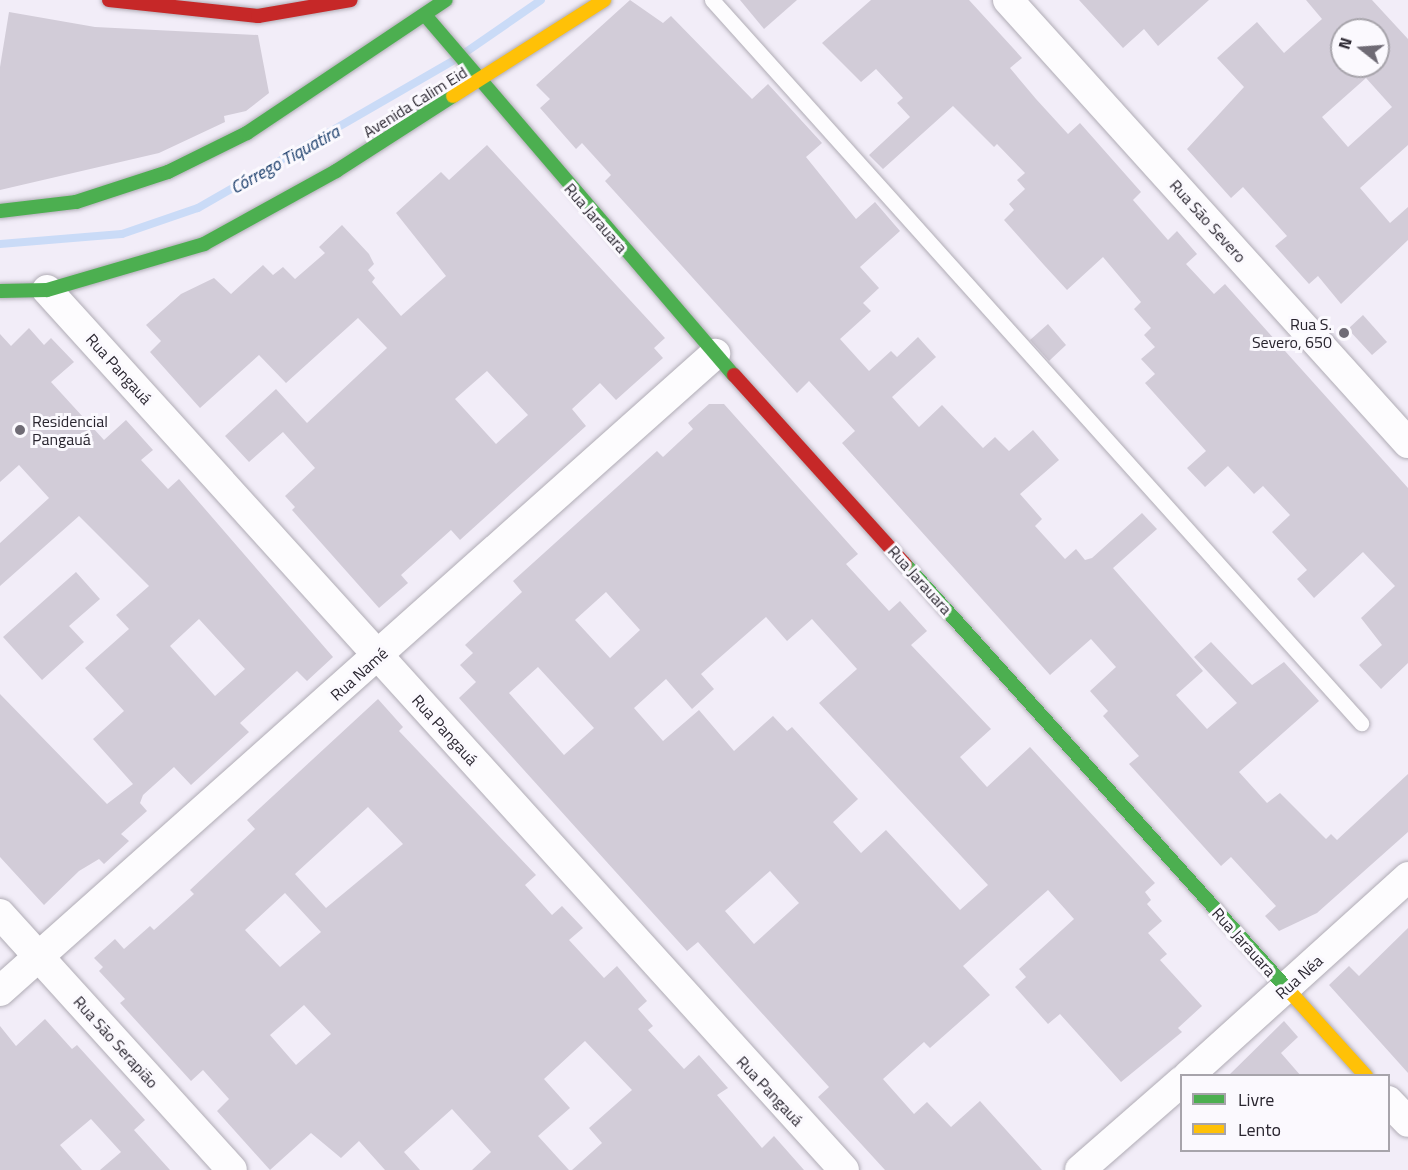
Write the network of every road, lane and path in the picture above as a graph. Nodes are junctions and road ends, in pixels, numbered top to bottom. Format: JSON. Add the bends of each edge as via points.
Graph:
{"nodes":[{"id":1,"x":109,"y":0,"type":"edge"},
{"id":2,"x":351,"y":0,"type":"edge"},
{"id":3,"x":446,"y":0,"type":"edge"},
{"id":4,"x":604,"y":0,"type":"edge"},
{"id":5,"x":712,"y":0,"type":"edge"},
{"id":6,"x":1008,"y":0,"type":"edge"},
{"id":7,"x":425,"y":15,"type":"junction"},
{"id":8,"x":478,"y":82,"type":"junction"},
{"id":9,"x":0,"y":211,"type":"edge"},
{"id":10,"x":47,"y":290,"type":"junction"},
{"id":11,"x":0,"y":291,"type":"edge"},
{"id":12,"x":715,"y":354,"type":"junction"},
{"id":13,"x":1408,"y":443,"type":"edge"},
{"id":14,"x":379,"y":656,"type":"junction"},
{"id":15,"x":1361,"y":723,"type":"dead end"},
{"id":16,"x":1408,"y":877,"type":"edge"},
{"id":17,"x":0,"y":914,"type":"edge"},
{"id":18,"x":39,"y":956,"type":"junction"},
{"id":19,"x":1286,"y":988,"type":"junction"},
{"id":20,"x":0,"y":991,"type":"edge"},
{"id":21,"x":1190,"y":1074,"type":"edge"},
{"id":22,"x":1364,"y":1074,"type":"edge"},
{"id":23,"x":1180,"y":1083,"type":"edge"},
{"id":24,"x":1390,"y":1102,"type":"edge"},
{"id":25,"x":1408,"y":1122,"type":"edge"},
{"id":26,"x":232,"y":1170,"type":"edge"},
{"id":27,"x":844,"y":1170,"type":"edge"},
{"id":28,"x":1080,"y":1170,"type":"edge"}],
"edges":[{"from":1,"to":2,"type":"street","via":[[258,16]]},
{"from":3,"to":7,"type":"street"},
{"from":4,"to":8,"type":"street","name":"Avenida Calim Eid"},
{"from":5,"to":15,"type":"lane"},
{"from":6,"to":13,"type":"street","name":"Rua São Severo"},
{"from":7,"to":8,"type":"street","name":"Rua Jarauara"},
{"from":7,"to":9,"type":"street","via":[[247,133],[168,172],[76,202]]},
{"from":8,"to":10,"type":"street","name":"Avenida Calim Eid","via":[[270,210],[204,244]]},
{"from":8,"to":12,"type":"street","name":"Rua Jarauara"},
{"from":10,"to":11,"type":"street","name":"Avenida Calim Eid"},
{"from":10,"to":14,"type":"street","name":"Rua Pangauá"},
{"from":12,"to":14,"type":"street","name":"Rua Namé"},
{"from":12,"to":19,"type":"street","name":"Rua Jarauara"},
{"from":14,"to":18,"type":"street","name":"Rua Namé"},
{"from":14,"to":27,"type":"street","name":"Rua Pangauá"},
{"from":16,"to":19,"type":"street","name":"Rua Néa"},
{"from":17,"to":18,"type":"street","name":"Rua São Serapião"},
{"from":18,"to":20,"type":"street","name":"Rua Namé"},
{"from":18,"to":26,"type":"street","name":"Rua São Serapião"},
{"from":19,"to":21,"type":"street","name":"Rua Néa"},
{"from":19,"to":22,"type":"street","name":"Rua Jarauara"},
{"from":23,"to":28,"type":"street"},
{"from":24,"to":25,"type":"street"}]}
